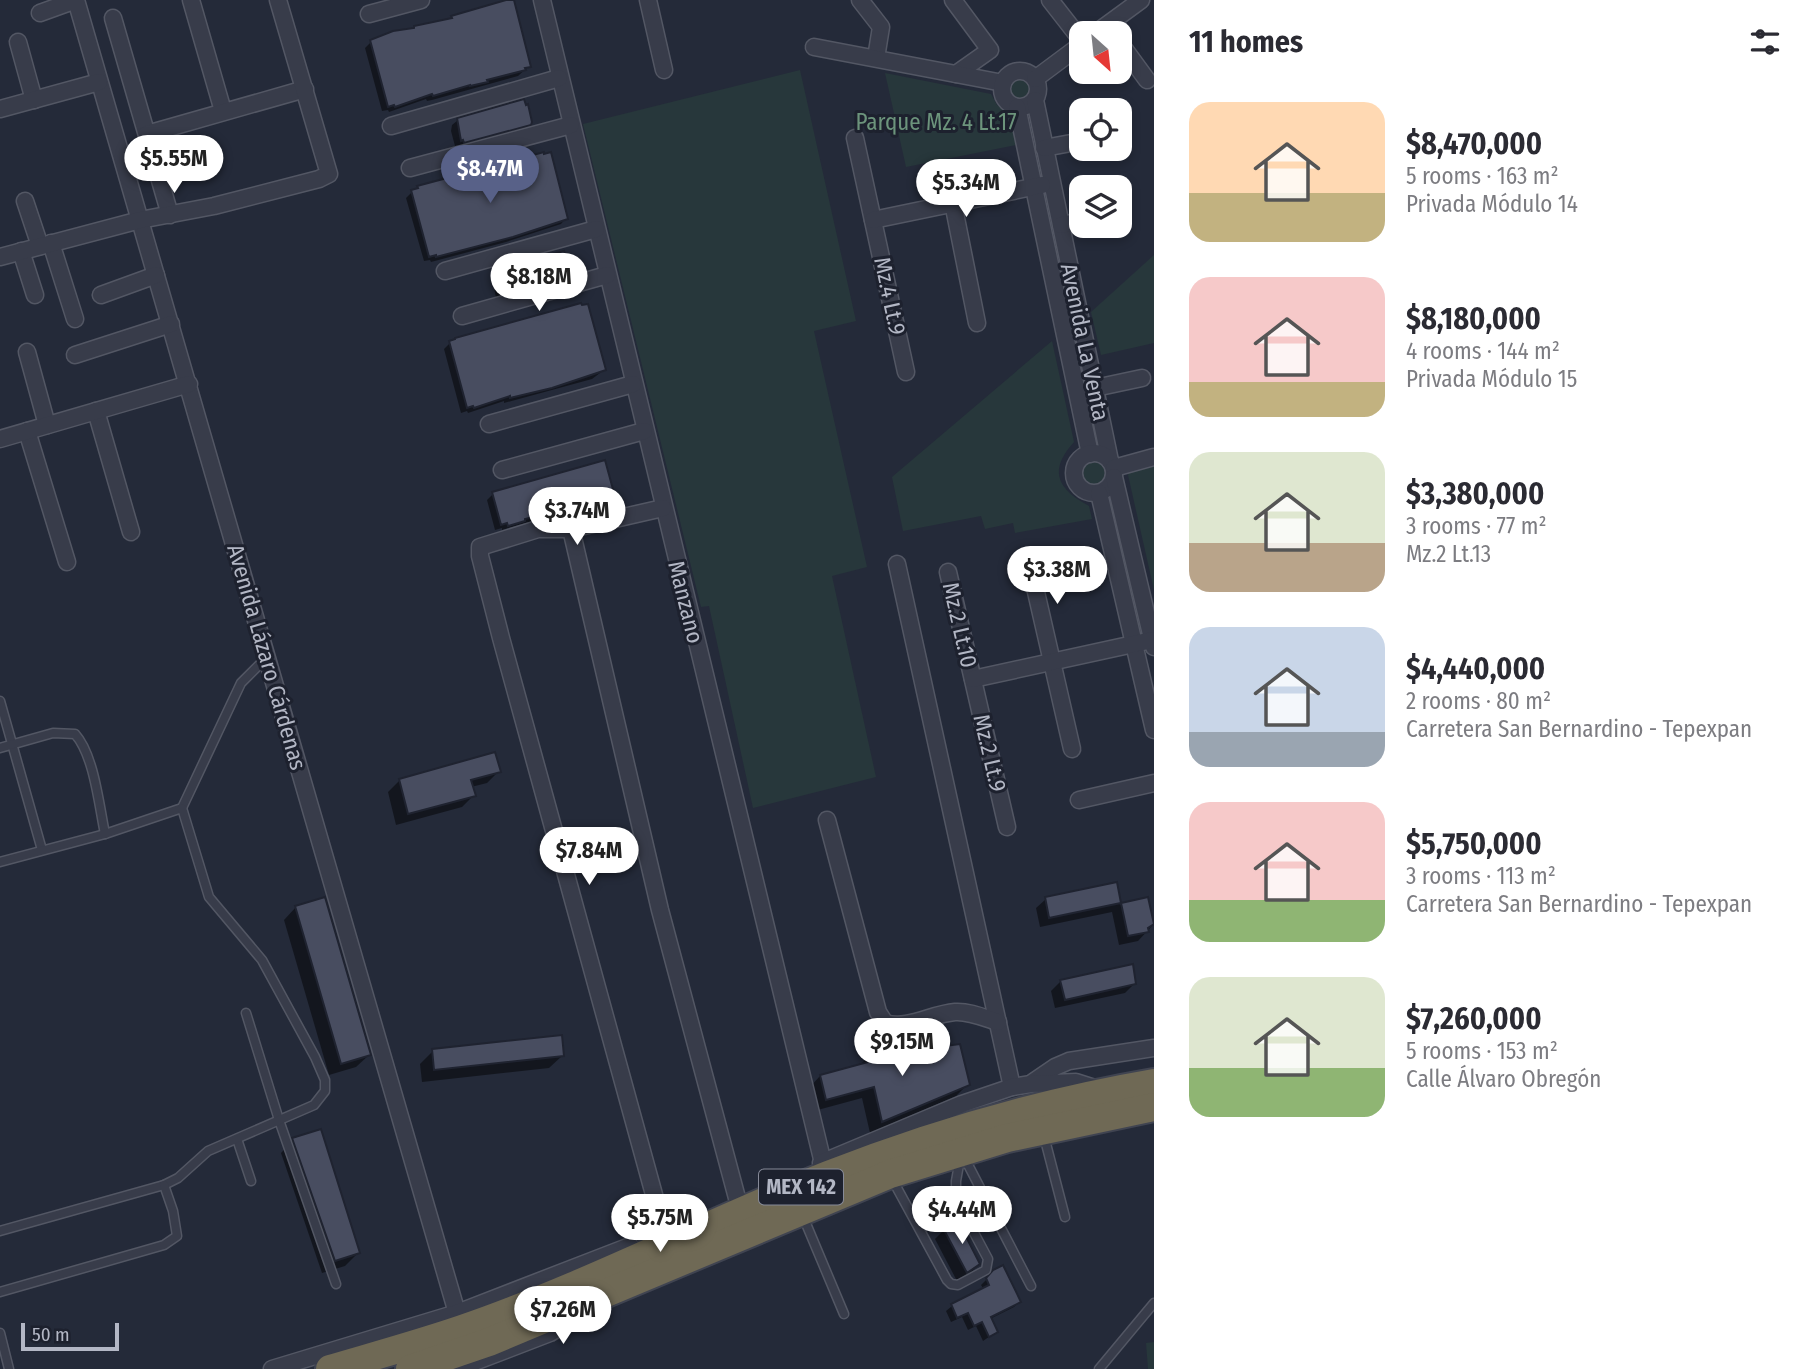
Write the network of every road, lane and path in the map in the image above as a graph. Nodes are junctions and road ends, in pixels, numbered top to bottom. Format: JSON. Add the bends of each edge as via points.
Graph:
{"nodes":[{"id":1,"x":76,"y":0,"type":"edge"},
{"id":2,"x":191,"y":0,"type":"edge"},
{"id":3,"x":278,"y":0,"type":"edge"},
{"id":4,"x":422,"y":0,"type":"edge"},
{"id":5,"x":542,"y":0,"type":"edge"},
{"id":6,"x":648,"y":0,"type":"edge"},
{"id":7,"x":860,"y":0,"type":"edge"},
{"id":8,"x":953,"y":0,"type":"edge"},
{"id":9,"x":1050,"y":0,"type":"edge"},
{"id":10,"x":1141,"y":0,"type":"edge"},
{"id":11,"x":40,"y":13,"type":"dead end"},
{"id":12,"x":369,"y":14,"type":"dead end"},
{"id":13,"x":113,"y":18,"type":"dead end"},
{"id":14,"x":1117,"y":21,"type":"edge"},
{"id":15,"x":1069,"y":25,"type":"edge"},
{"id":16,"x":18,"y":42,"type":"dead end"},
{"id":17,"x":814,"y":47,"type":"dead end"},
{"id":18,"x":1069,"y":52,"type":"edge"},
{"id":19,"x":876,"y":58,"type":"junction"},
{"id":20,"x":1132,"y":59,"type":"edge"},
{"id":21,"x":664,"y":70,"type":"dead end"},
{"id":22,"x":956,"y":74,"type":"junction"},
{"id":23,"x":559,"y":78,"type":"junction"},
{"id":24,"x":1035,"y":79,"type":"junction"},
{"id":25,"x":1147,"y":80,"type":"dead end"},
{"id":26,"x":99,"y":82,"type":"junction"},
{"id":27,"x":1003,"y":83,"type":"junction"},
{"id":28,"x":305,"y":89,"type":"junction"},
{"id":29,"x":34,"y":100,"type":"junction"},
{"id":30,"x":1035,"y":100,"type":"junction"},
{"id":31,"x":1017,"y":107,"type":"junction"},
{"id":32,"x":0,"y":109,"type":"edge"},
{"id":33,"x":223,"y":111,"type":"junction"},
{"id":34,"x":571,"y":125,"type":"junction"},
{"id":35,"x":391,"y":126,"type":"dead end"},
{"id":36,"x":147,"y":134,"type":"junction"},
{"id":37,"x":855,"y":138,"type":"dead end"},
{"id":38,"x":1069,"y":143,"type":"edge"},
{"id":39,"x":1044,"y":148,"type":"junction"},
{"id":40,"x":410,"y":168,"type":"dead end"},
{"id":41,"x":1052,"y":183,"type":"junction"},
{"id":42,"x":1033,"y":187,"type":"junction"},
{"id":43,"x":25,"y":201,"type":"dead end"},
{"id":44,"x":953,"y":203,"type":"junction"},
{"id":45,"x":170,"y":215,"type":"junction"},
{"id":46,"x":140,"y":220,"type":"junction"},
{"id":47,"x":873,"y":220,"type":"junction"},
{"id":48,"x":1069,"y":223,"type":"edge"},
{"id":49,"x":1061,"y":225,"type":"junction"},
{"id":50,"x":596,"y":229,"type":"junction"},
{"id":51,"x":45,"y":245,"type":"junction"},
{"id":52,"x":20,"y":251,"type":"junction"},
{"id":53,"x":1,"y":252,"type":"edge"},
{"id":54,"x":445,"y":271,"type":"dead end"},
{"id":55,"x":156,"y":275,"type":"junction"},
{"id":56,"x":607,"y":275,"type":"junction"},
{"id":57,"x":35,"y":295,"type":"dead end"},
{"id":58,"x":101,"y":295,"type":"dead end"},
{"id":59,"x":461,"y":316,"type":"dead end"},
{"id":60,"x":75,"y":319,"type":"dead end"},
{"id":61,"x":978,"y":323,"type":"dead end"},
{"id":62,"x":170,"y":324,"type":"junction"},
{"id":63,"x":27,"y":352,"type":"dead end"},
{"id":64,"x":75,"y":355,"type":"dead end"},
{"id":65,"x":906,"y":372,"type":"dead end"},
{"id":66,"x":1142,"y":378,"type":"dead end"},
{"id":67,"x":188,"y":384,"type":"junction"},
{"id":68,"x":633,"y":384,"type":"junction"},
{"id":69,"x":1095,"y":388,"type":"junction"},
{"id":70,"x":96,"y":411,"type":"junction"},
{"id":71,"x":489,"y":424,"type":"dead end"},
{"id":72,"x":47,"y":425,"type":"junction"},
{"id":73,"x":27,"y":431,"type":"junction"},
{"id":74,"x":644,"y":431,"type":"junction"},
{"id":75,"x":0,"y":438,"type":"edge"},
{"id":76,"x":1090,"y":454,"type":"junction"},
{"id":77,"x":1154,"y":457,"type":"edge"},
{"id":78,"x":1113,"y":469,"type":"junction"},
{"id":79,"x":502,"y":470,"type":"dead end"},
{"id":80,"x":1099,"y":493,"type":"junction"},
{"id":81,"x":663,"y":508,"type":"junction"},
{"id":82,"x":571,"y":529,"type":"junction"},
{"id":83,"x":131,"y":532,"type":"dead end"},
{"id":84,"x":1028,"y":557,"type":"dead end"},
{"id":85,"x":67,"y":562,"type":"dead end"},
{"id":86,"x":898,"y":564,"type":"dead end"},
{"id":87,"x":948,"y":572,"type":"dead end"},
{"id":88,"x":1134,"y":644,"type":"junction"},
{"id":89,"x":1153,"y":644,"type":"edge"},
{"id":90,"x":267,"y":657,"type":"junction"},
{"id":91,"x":1051,"y":662,"type":"junction"},
{"id":92,"x":973,"y":679,"type":"junction"},
{"id":93,"x":0,"y":701,"type":"edge"},
{"id":94,"x":1154,"y":730,"type":"edge"},
{"id":95,"x":13,"y":744,"type":"junction"},
{"id":96,"x":0,"y":748,"type":"edge"},
{"id":97,"x":1072,"y":749,"type":"dead end"},
{"id":98,"x":1154,"y":783,"type":"edge"},
{"id":99,"x":1079,"y":800,"type":"dead end"},
{"id":100,"x":182,"y":808,"type":"junction"},
{"id":101,"x":827,"y":820,"type":"dead end"},
{"id":102,"x":1007,"y":827,"type":"dead end"},
{"id":103,"x":105,"y":834,"type":"junction"},
{"id":104,"x":42,"y":850,"type":"junction"},
{"id":105,"x":0,"y":862,"type":"edge"},
{"id":106,"x":246,"y":1013,"type":"dead end"},
{"id":107,"x":998,"y":1023,"type":"junction"},
{"id":108,"x":1154,"y":1048,"type":"edge"},
{"id":109,"x":1031,"y":1083,"type":"junction"},
{"id":110,"x":1154,"y":1083,"type":"edge"},
{"id":111,"x":1012,"y":1087,"type":"junction"},
{"id":112,"x":1106,"y":1091,"type":"junction"},
{"id":113,"x":1154,"y":1107,"type":"edge"},
{"id":114,"x":279,"y":1120,"type":"junction"},
{"id":115,"x":1042,"y":1130,"type":"junction"},
{"id":116,"x":237,"y":1139,"type":"junction"},
{"id":117,"x":961,"y":1153,"type":"junction"},
{"id":118,"x":823,"y":1163,"type":"junction"},
{"id":119,"x":890,"y":1174,"type":"junction"},
{"id":120,"x":251,"y":1181,"type":"dead end"},
{"id":121,"x":163,"y":1185,"type":"junction"},
{"id":122,"x":737,"y":1198,"type":"junction"},
{"id":123,"x":800,"y":1212,"type":"junction"},
{"id":124,"x":1065,"y":1217,"type":"dead end"},
{"id":125,"x":0,"y":1231,"type":"edge"},
{"id":126,"x":664,"y":1231,"type":"junction"},
{"id":127,"x":336,"y":1284,"type":"dead end"},
{"id":128,"x":1031,"y":1286,"type":"dead end"},
{"id":129,"x":0,"y":1292,"type":"edge"},
{"id":130,"x":1154,"y":1303,"type":"edge"},
{"id":131,"x":457,"y":1313,"type":"junction"},
{"id":132,"x":845,"y":1314,"type":"dead end"},
{"id":133,"x":0,"y":1334,"type":"edge"},
{"id":134,"x":493,"y":1356,"type":"edge"},
{"id":135,"x":9,"y":1369,"type":"edge"},
{"id":136,"x":272,"y":1369,"type":"edge"},
{"id":137,"x":330,"y":1369,"type":"edge"},
{"id":138,"x":410,"y":1369,"type":"edge"},
{"id":139,"x":456,"y":1369,"type":"edge"},
{"id":140,"x":1099,"y":1369,"type":"edge"}],
"edges":[{"from":1,"to":11,"type":"street"},
{"from":1,"to":26,"type":"street","name":"Avenida Lázaro Cárdenas"},
{"from":2,"to":33,"type":"street"},
{"from":3,"to":28,"type":"street"},
{"from":4,"to":12,"type":"street"},
{"from":5,"to":23,"type":"street","name":"Manzano"},
{"from":6,"to":21,"type":"street"},
{"from":7,"to":19,"type":"street","via":[[881,27]]},
{"from":8,"to":22,"type":"street","via":[[990,50]]},
{"from":9,"to":15,"type":"street"},
{"from":10,"to":14,"type":"street"},
{"from":13,"to":36,"type":"street"},
{"from":16,"to":29,"type":"street"},
{"from":17,"to":19,"type":"street"},
{"from":18,"to":24,"type":"street"},
{"from":19,"to":22,"type":"street"},
{"from":20,"to":25,"type":"street"},
{"from":22,"to":27,"type":"street"},
{"from":23,"to":34,"type":"street","name":"Manzano"},
{"from":23,"to":35,"type":"street"},
{"from":24,"to":27,"type":"street","via":[[1014,73]]},
{"from":24,"to":30,"type":"street"},
{"from":26,"to":29,"type":"street"},
{"from":26,"to":46,"type":"street","name":"Avenida Lázaro Cárdenas"},
{"from":27,"to":31,"type":"street","via":[[1004,99]]},
{"from":28,"to":33,"type":"street"},
{"from":28,"to":45,"type":"street","via":[[329,174]]},
{"from":29,"to":32,"type":"street"},
{"from":30,"to":31,"type":"street"},
{"from":30,"to":39,"type":"street","name":"Avenida La Venta"},
{"from":31,"to":42,"type":"street","name":"Avenida La Venta"},
{"from":33,"to":36,"type":"street"},
{"from":34,"to":40,"type":"street"},
{"from":34,"to":50,"type":"street","name":"Manzano"},
{"from":36,"to":45,"type":"street"},
{"from":37,"to":47,"type":"street","name":"Mz.4 Lt.9"},
{"from":38,"to":39,"type":"street"},
{"from":39,"to":41,"type":"street","name":"Avenida La Venta"},
{"from":41,"to":42,"type":"street"},
{"from":41,"to":49,"type":"street","name":"Avenida La Venta"},
{"from":42,"to":44,"type":"street"},
{"from":42,"to":76,"type":"street","name":"Avenida La Venta"},
{"from":43,"to":51,"type":"street"},
{"from":44,"to":47,"type":"street"},
{"from":44,"to":61,"type":"street"},
{"from":45,"to":46,"type":"street"},
{"from":46,"to":51,"type":"street"},
{"from":46,"to":55,"type":"street","name":"Avenida Lázaro Cárdenas"},
{"from":47,"to":65,"type":"street","name":"Mz.4 Lt.9"},
{"from":48,"to":49,"type":"street"},
{"from":49,"to":69,"type":"street","name":"Avenida La Venta"},
{"from":50,"to":54,"type":"street"},
{"from":50,"to":56,"type":"street","name":"Manzano"},
{"from":51,"to":52,"type":"street"},
{"from":51,"to":60,"type":"street"},
{"from":52,"to":53,"type":"street"},
{"from":52,"to":57,"type":"street"},
{"from":55,"to":58,"type":"street"},
{"from":55,"to":62,"type":"street","name":"Avenida Lázaro Cárdenas"},
{"from":56,"to":59,"type":"street"},
{"from":56,"to":68,"type":"street","name":"Manzano"},
{"from":62,"to":64,"type":"street"},
{"from":62,"to":67,"type":"street","name":"Avenida Lázaro Cárdenas"},
{"from":63,"to":72,"type":"street"},
{"from":66,"to":69,"type":"street"},
{"from":67,"to":70,"type":"street"},
{"from":67,"to":90,"type":"street","name":"Avenida Lázaro Cárdenas"},
{"from":68,"to":71,"type":"street"},
{"from":68,"to":74,"type":"street","name":"Manzano"},
{"from":69,"to":78,"type":"street","name":"Avenida La Venta"},
{"from":70,"to":72,"type":"street"},
{"from":70,"to":83,"type":"street"},
{"from":72,"to":73,"type":"street"},
{"from":73,"to":75,"type":"street"},
{"from":73,"to":85,"type":"street"},
{"from":74,"to":79,"type":"street"},
{"from":74,"to":81,"type":"street","name":"Manzano"},
{"from":76,"to":78,"type":"street","via":[[1101,455]]},
{"from":76,"to":80,"type":"street","via":[[1075,465],[1074,478],[1081,489]]},
{"from":77,"to":78,"type":"street"},
{"from":78,"to":80,"type":"street","via":[[1108,487]]},
{"from":78,"to":89,"type":"street","name":"Avenida La Venta"},
{"from":80,"to":88,"type":"street"},
{"from":81,"to":82,"type":"street"},
{"from":81,"to":118,"type":"street","name":"Manzano"},
{"from":82,"to":122,"type":"street","via":[[660,910]]},
{"from":82,"to":126,"type":"street","via":[[538,529],[487,544],[480,547],[480,556]]},
{"from":84,"to":91,"type":"street"},
{"from":86,"to":107,"type":"street"},
{"from":87,"to":92,"type":"street","name":"Mz.2 Lt.10"},
{"from":88,"to":89,"type":"street"},
{"from":88,"to":91,"type":"street"},
{"from":88,"to":94,"type":"street"},
{"from":90,"to":100,"type":"lane","via":[[241,682]]},
{"from":90,"to":131,"type":"street","name":"Avenida Lázaro Cárdenas"},
{"from":91,"to":92,"type":"street"},
{"from":91,"to":97,"type":"street"},
{"from":92,"to":102,"type":"street","name":"Mz.2 Lt.9"},
{"from":93,"to":95,"type":"lane"},
{"from":95,"to":96,"type":"lane"},
{"from":95,"to":103,"type":"lane","via":[[53,733],[75,734],[91,771]]},
{"from":95,"to":104,"type":"lane"},
{"from":98,"to":99,"type":"street"},
{"from":100,"to":103,"type":"lane"},
{"from":100,"to":114,"type":"lane","via":[[209,897],[262,960],[325,1080],[325,1091],[314,1105]]},
{"from":101,"to":107,"type":"street","via":[[878,1012],[885,1023],[896,1026],[956,1012]]},
{"from":103,"to":104,"type":"lane"},
{"from":104,"to":105,"type":"lane"},
{"from":106,"to":114,"type":"lane"},
{"from":107,"to":111,"type":"street"},
{"from":108,"to":109,"type":"street","via":[[1069,1061]]},
{"from":109,"to":111,"type":"street"},
{"from":109,"to":112,"type":"street","via":[[1076,1082]]},
{"from":110,"to":112,"type":"highway","number":"MEX 142"},
{"from":111,"to":118,"type":"street"},
{"from":112,"to":137,"type":"highway","number":"MEX 142","via":[[960,1129],[841,1170],[473,1325]]},
{"from":113,"to":115,"type":"highway","number":"MEX 142"},
{"from":114,"to":116,"type":"lane"},
{"from":114,"to":127,"type":"lane"},
{"from":115,"to":117,"type":"highway","number":"MEX 142"},
{"from":115,"to":124,"type":"lane"},
{"from":116,"to":120,"type":"lane"},
{"from":116,"to":121,"type":"lane","via":[[208,1151]]},
{"from":117,"to":119,"type":"highway","number":"MEX 142"},
{"from":117,"to":119,"type":"lane","via":[[956,1199],[988,1259],[986,1270],[958,1285],[947,1280]]},
{"from":117,"to":128,"type":"lane"},
{"from":118,"to":122,"type":"street"},
{"from":119,"to":123,"type":"highway","number":"MEX 142"},
{"from":121,"to":125,"type":"lane"},
{"from":121,"to":129,"type":"lane","via":[[177,1236],[164,1245]]},
{"from":122,"to":126,"type":"street"},
{"from":123,"to":132,"type":"lane"},
{"from":123,"to":134,"type":"highway","number":"MEX 142","via":[[647,1275]]},
{"from":126,"to":131,"type":"street"},
{"from":130,"to":140,"type":"lane"},
{"from":131,"to":136,"type":"street"},
{"from":133,"to":135,"type":"lane"},
{"from":134,"to":138,"type":"highway","number":"MEX 142"},
{"from":134,"to":139,"type":"street"}]}
